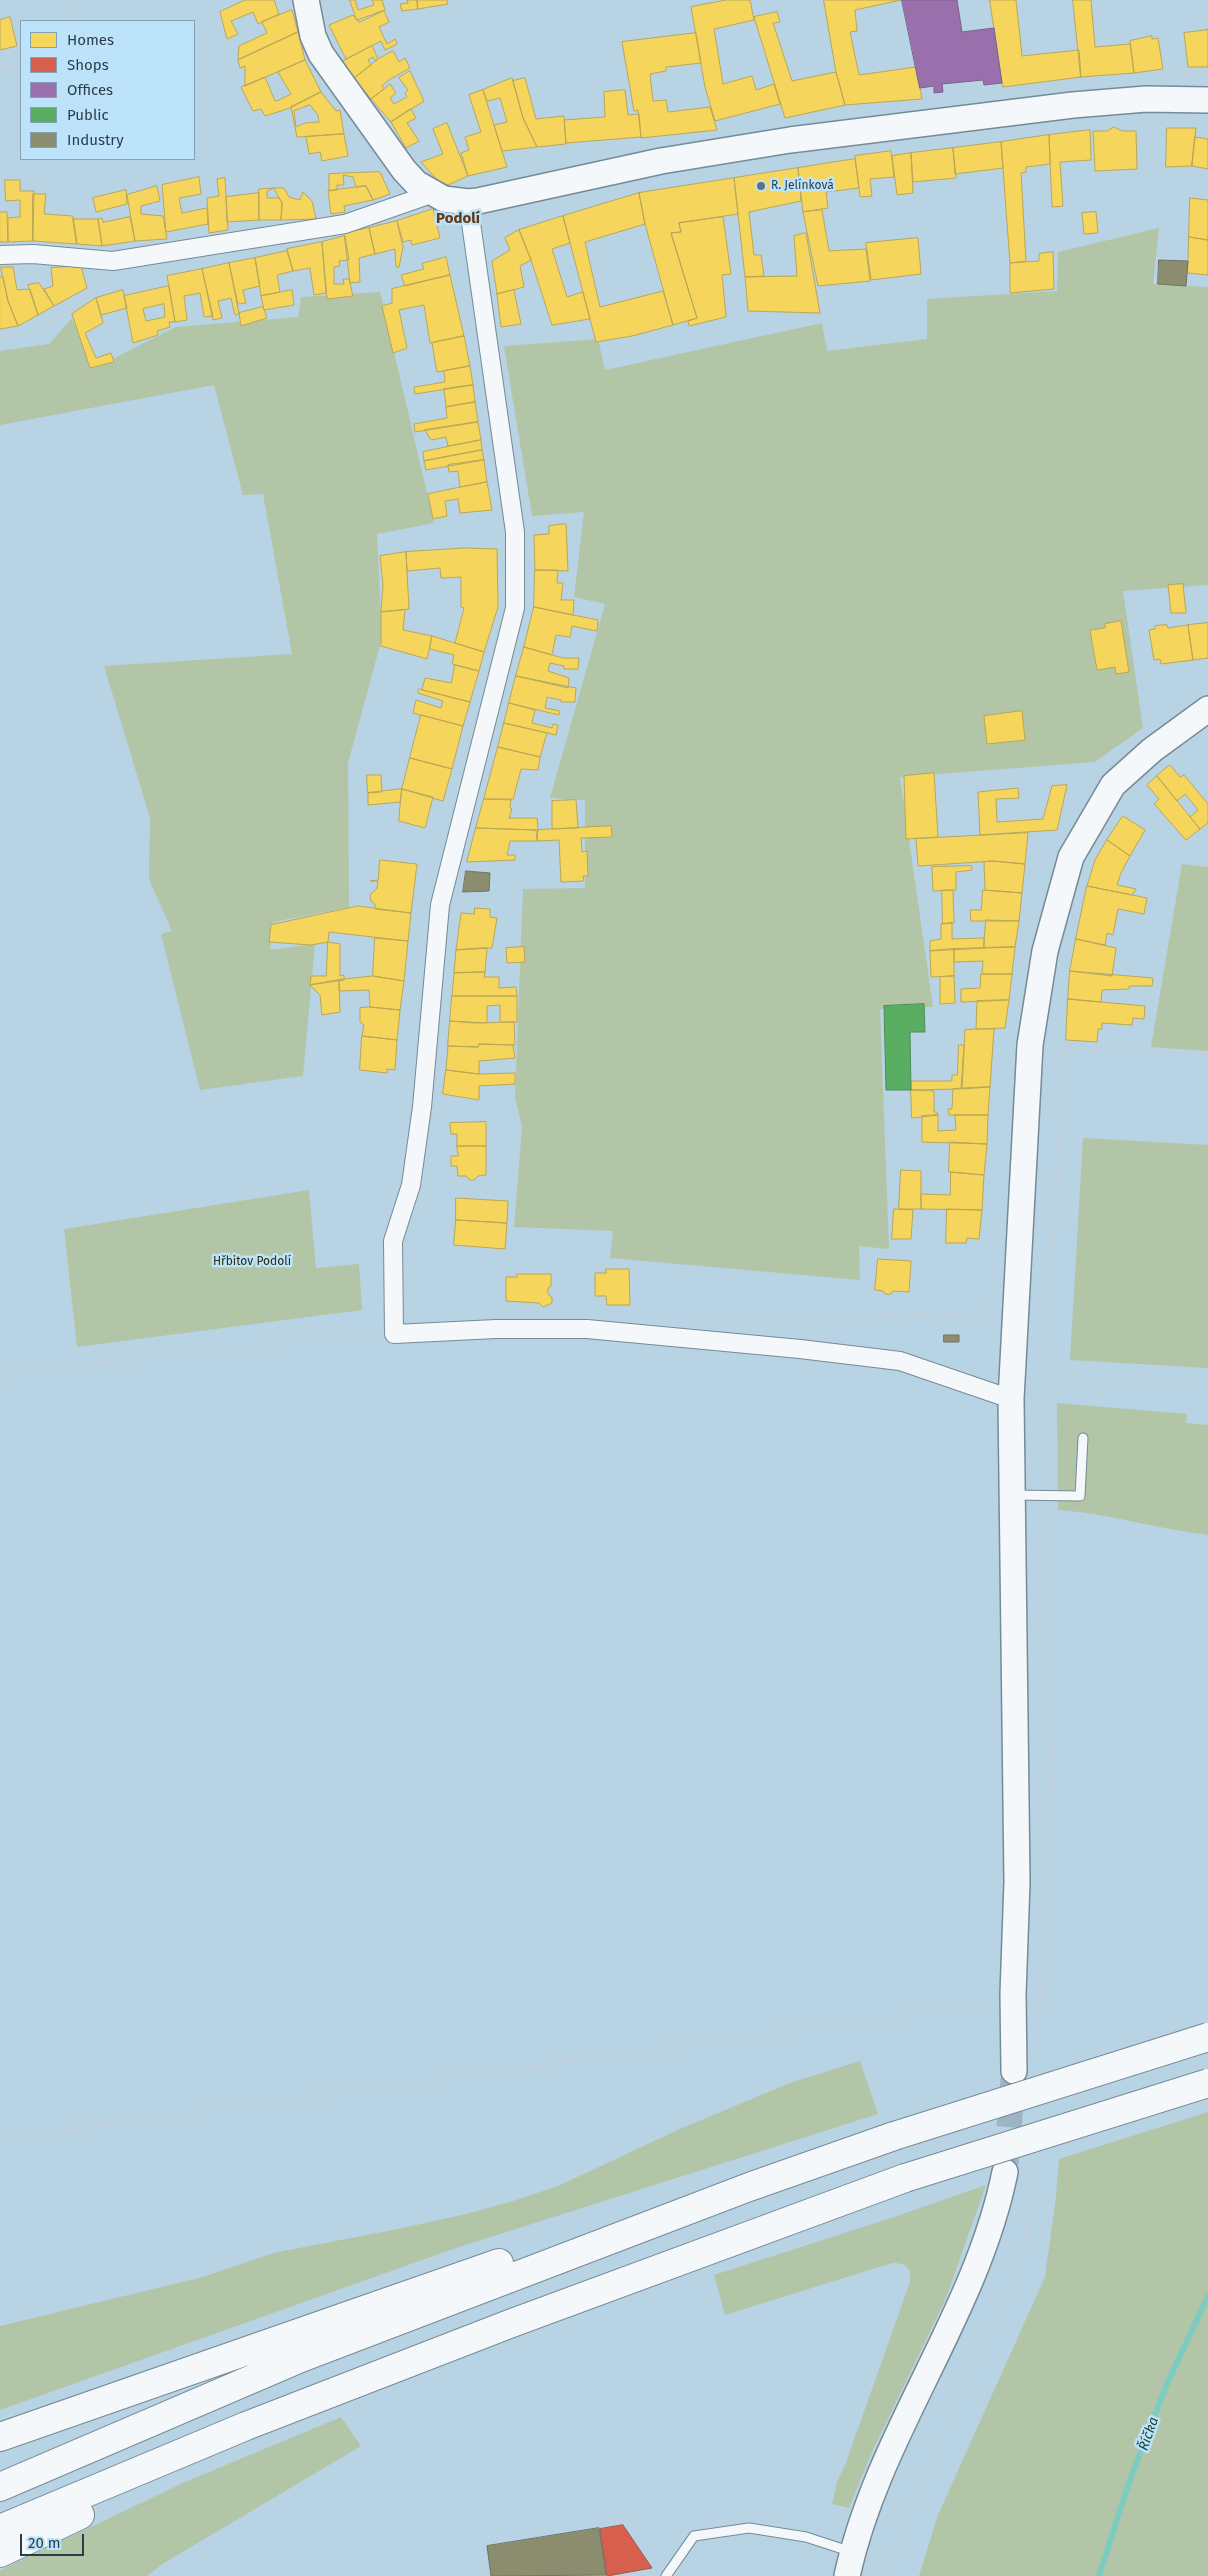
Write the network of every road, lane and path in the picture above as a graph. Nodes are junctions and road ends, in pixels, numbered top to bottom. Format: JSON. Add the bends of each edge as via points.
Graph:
{"nodes":[{"id":1,"x":70,"y":0,"type":"edge"},
{"id":2,"x":306,"y":0,"type":"edge"},
{"id":3,"x":74,"y":20,"type":"edge"},
{"id":4,"x":20,"y":62,"type":"edge"},
{"id":5,"x":0,"y":67,"type":"edge"},
{"id":6,"x":1208,"y":100,"type":"edge"},
{"id":7,"x":430,"y":194,"type":"junction"},
{"id":8,"x":468,"y":202,"type":"junction"},
{"id":9,"x":0,"y":255,"type":"edge"},
{"id":10,"x":112,"y":261,"type":"junction"},
{"id":11,"x":0,"y":338,"type":"edge"},
{"id":12,"x":1208,"y":709,"type":"edge"},
{"id":13,"x":1030,"y":1045,"type":"junction"},
{"id":14,"x":1062,"y":1048,"type":"junction"},
{"id":15,"x":1208,"y":1054,"type":"edge"},
{"id":16,"x":1016,"y":1311,"type":"junction"},
{"id":17,"x":682,"y":1318,"type":"dead end"},
{"id":18,"x":394,"y":1334,"type":"junction"},
{"id":19,"x":1048,"y":1374,"type":"junction"},
{"id":20,"x":0,"y":1376,"type":"edge"},
{"id":21,"x":1208,"y":1383,"type":"edge"},
{"id":22,"x":1011,"y":1399,"type":"junction"},
{"id":23,"x":1083,"y":1438,"type":"dead end"},
{"id":24,"x":1013,"y":1495,"type":"junction"},
{"id":25,"x":1049,"y":1495,"type":"junction"},
{"id":26,"x":1013,"y":1994,"type":"junction"},
{"id":27,"x":1037,"y":2025,"type":"dead end"},
{"id":28,"x":1208,"y":2037,"type":"edge"},
{"id":29,"x":1014,"y":2071,"type":"tunnel mouth"},
{"id":30,"x":1208,"y":2083,"type":"edge"},
{"id":31,"x":0,"y":2139,"type":"edge"},
{"id":32,"x":1034,"y":2161,"type":"dead end"},
{"id":33,"x":1005,"y":2172,"type":"tunnel mouth"},
{"id":34,"x":749,"y":2187,"type":"junction"},
{"id":35,"x":246,"y":2426,"type":"junction"},
{"id":36,"x":0,"y":2437,"type":"edge"},
{"id":37,"x":0,"y":2486,"type":"edge"},
{"id":38,"x":0,"y":2529,"type":"edge"},
{"id":39,"x":0,"y":2553,"type":"edge"},
{"id":40,"x":850,"y":2564,"type":"edge"},
{"id":41,"x":666,"y":2576,"type":"edge"},
{"id":42,"x":888,"y":2576,"type":"edge"}],
"edges":[{"from":1,"to":3,"type":"path"},
{"from":2,"to":7,"type":"street","via":[[313,36],[329,67],[404,170]]},
{"from":4,"to":5,"type":"path"},
{"from":6,"to":8,"type":"street","via":[[1146,99],[1073,105],[790,140],[661,161]]},
{"from":7,"to":8,"type":"street"},
{"from":7,"to":10,"type":"street","via":[[345,224]]},
{"from":8,"to":18,"type":"street","via":[[515,532],[515,608],[440,905],[422,1107],[411,1185],[393,1241]]},
{"from":9,"to":10,"type":"street","via":[[33,254]]},
{"from":10,"to":11,"type":"path","via":[[92,294],[77,306],[29,333]]},
{"from":12,"to":13,"type":"street","via":[[1152,750],[1113,785],[1071,856],[1045,952]]},
{"from":13,"to":14,"type":"path"},
{"from":13,"to":16,"type":"street"},
{"from":14,"to":15,"type":"path"},
{"from":14,"to":19,"type":"path"},
{"from":16,"to":17,"type":"path"},
{"from":16,"to":22,"type":"street"},
{"from":18,"to":20,"type":"path","via":[[198,1350]]},
{"from":18,"to":22,"type":"street","via":[[496,1328],[587,1329],[800,1349],[900,1361]]},
{"from":19,"to":21,"type":"path"},
{"from":19,"to":25,"type":"path"},
{"from":22,"to":24,"type":"street"},
{"from":23,"to":25,"type":"lane","via":[[1080,1496]]},
{"from":24,"to":25,"type":"lane"},
{"from":24,"to":26,"type":"street","via":[[1017,1882]]},
{"from":25,"to":27,"type":"path","via":[[1053,1898]]},
{"from":26,"to":29,"type":"street"},
{"from":26,"to":31,"type":"path","via":[[988,2005]]},
{"from":28,"to":34,"type":"highway","bridge":true,"via":[[894,2136]]},
{"from":30,"to":35,"type":"highway","bridge":true,"via":[[905,2178],[512,2323]]},
{"from":32,"to":42,"type":"path","via":[[1024,2240],[1010,2291],[914,2494]]},
{"from":33,"to":40,"type":"street","via":[[977,2269],[867,2507]]},
{"from":34,"to":36,"type":"highway","via":[[560,2242]]},
{"from":34,"to":37,"type":"highway","via":[[301,2358]]},
{"from":35,"to":38,"type":"highway"},
{"from":35,"to":39,"type":"highway","via":[[134,2491]]},
{"from":40,"to":41,"type":"lane","via":[[806,2537],[749,2528],[694,2536]]}]}
